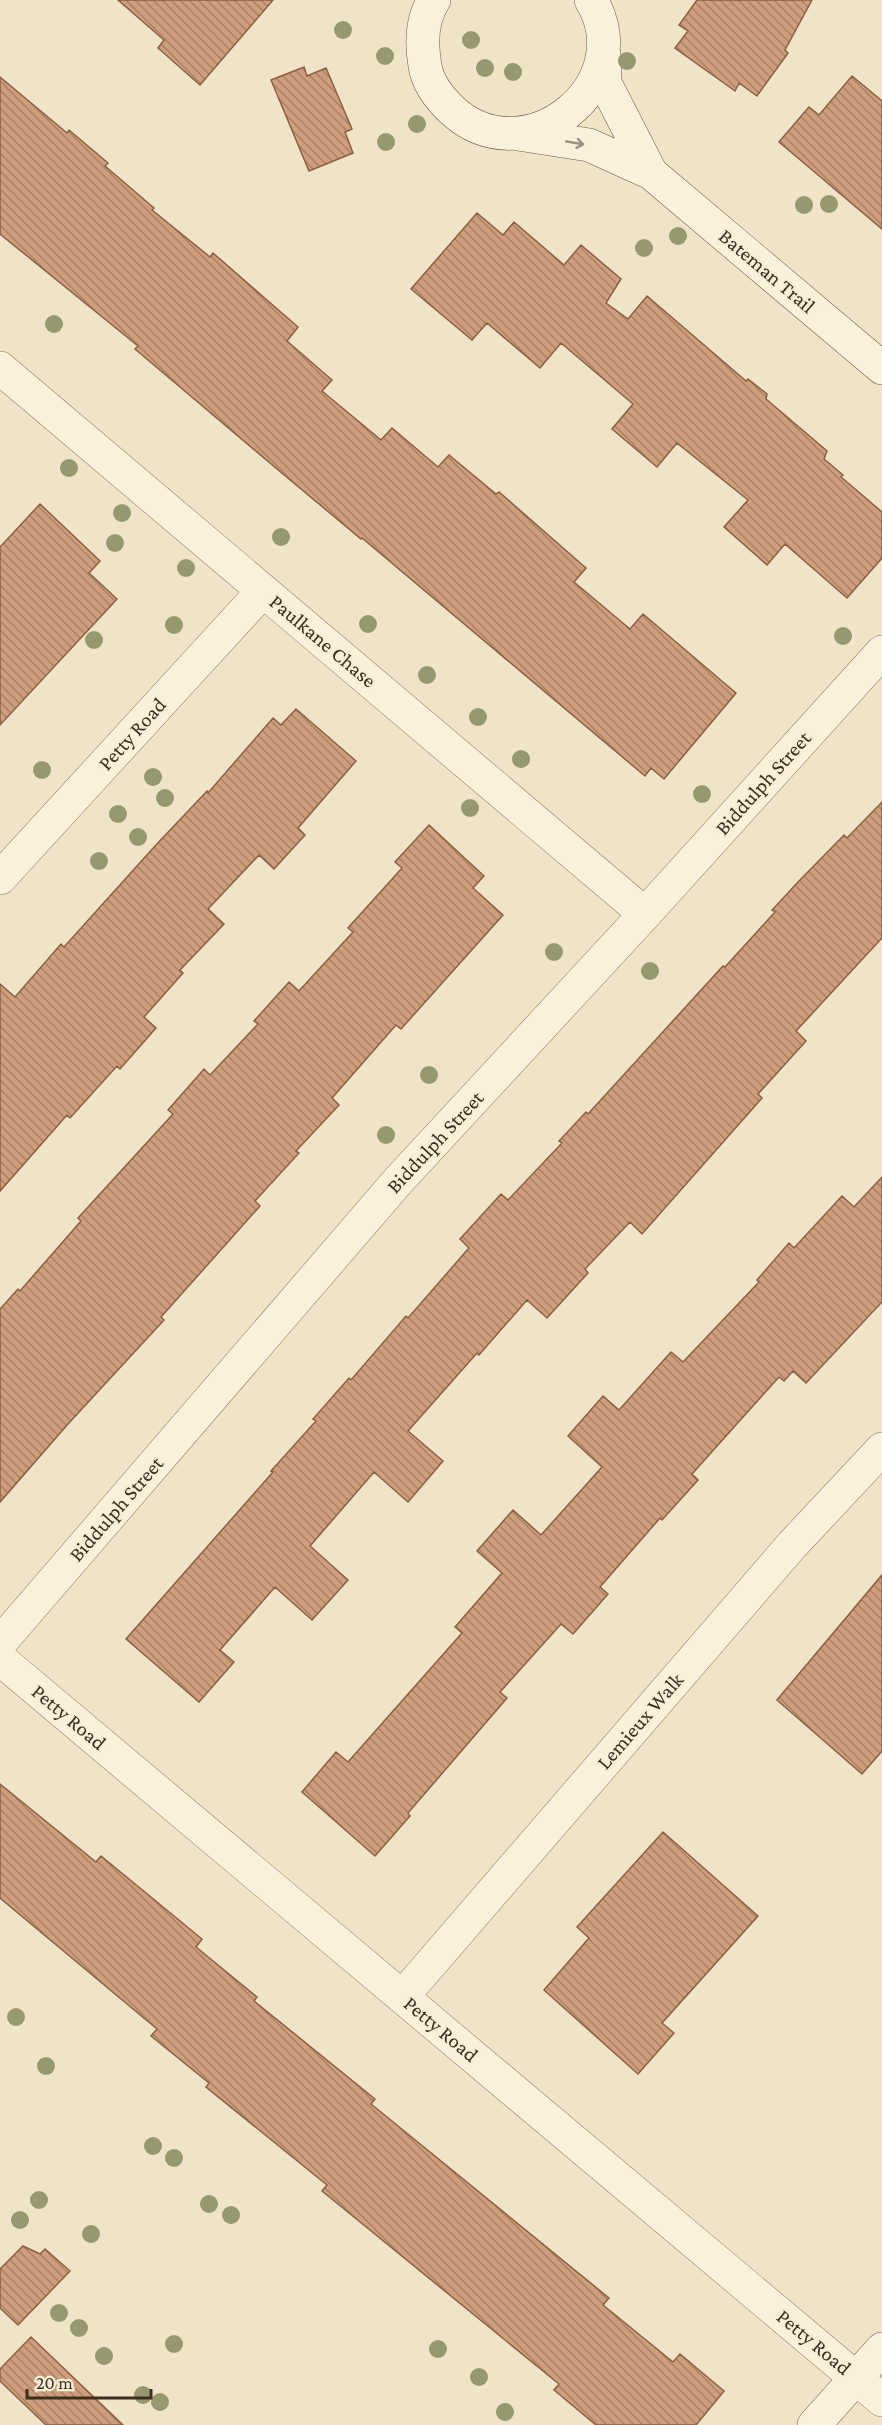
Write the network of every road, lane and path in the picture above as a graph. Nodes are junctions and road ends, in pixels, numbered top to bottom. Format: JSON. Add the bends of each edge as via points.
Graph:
{"nodes":[{"id":1,"x":409,"y":0,"type":"edge"},
{"id":2,"x":434,"y":0,"type":"edge"},
{"id":3,"x":594,"y":3,"type":"edge"},
{"id":4,"x":421,"y":44,"type":"junction"},
{"id":5,"x":603,"y":47,"type":"junction"},
{"id":6,"x":518,"y":134,"type":"junction"},
{"id":7,"x":651,"y":173,"type":"junction"},
{"id":8,"x":0,"y":368,"type":"edge"},
{"id":9,"x":882,"y":368,"type":"edge"},
{"id":10,"x":263,"y":591,"type":"junction"},
{"id":11,"x":882,"y":652,"type":"edge"},
{"id":12,"x":0,"y":878,"type":"edge"},
{"id":13,"x":645,"y":914,"type":"junction"},
{"id":14,"x":882,"y":1449,"type":"edge"},
{"id":15,"x":0,"y":1643,"type":"edge"},
{"id":16,"x":0,"y":1659,"type":"edge"},
{"id":17,"x":402,"y":1997,"type":"junction"},
{"id":18,"x":882,"y":2349,"type":"edge"},
{"id":19,"x":857,"y":2379,"type":"junction"},
{"id":20,"x":882,"y":2400,"type":"edge"},
{"id":21,"x":814,"y":2425,"type":"edge"}],
"edges":[{"from":1,"to":4,"type":"street"},
{"from":2,"to":4,"type":"street","via":[[427,11]]},
{"from":3,"to":5,"type":"street","name":"Bateman Trail"},
{"from":4,"to":6,"type":"street","name":"Bateman Trail","via":[[426,73],[440,99],[462,119],[489,131]]},
{"from":5,"to":6,"type":"street","via":[[598,73],[585,96],[567,115],[544,128]]},
{"from":5,"to":7,"type":"street","name":"Bateman Trail","via":[[605,83]]},
{"from":6,"to":7,"type":"street","name":"Bateman Trail","one_way":true,"via":[[588,145]]},
{"from":7,"to":9,"type":"street","name":"Bateman Trail"},
{"from":8,"to":10,"type":"street","name":"Paulkane Chase"},
{"from":10,"to":12,"type":"street","name":"Petty Road"},
{"from":10,"to":13,"type":"street","name":"Paulkane Chase"},
{"from":11,"to":13,"type":"street","name":"Biddulph Street"},
{"from":13,"to":15,"type":"street","name":"Biddulph Street","via":[[398,1181]]},
{"from":14,"to":17,"type":"street","name":"Lemieux Walk","via":[[792,1545]]},
{"from":16,"to":17,"type":"street","name":"Petty Road"},
{"from":17,"to":19,"type":"street","name":"Petty Road"},
{"from":18,"to":19,"type":"street"},
{"from":19,"to":20,"type":"street","name":"Petty Road"},
{"from":19,"to":21,"type":"street"}]}
